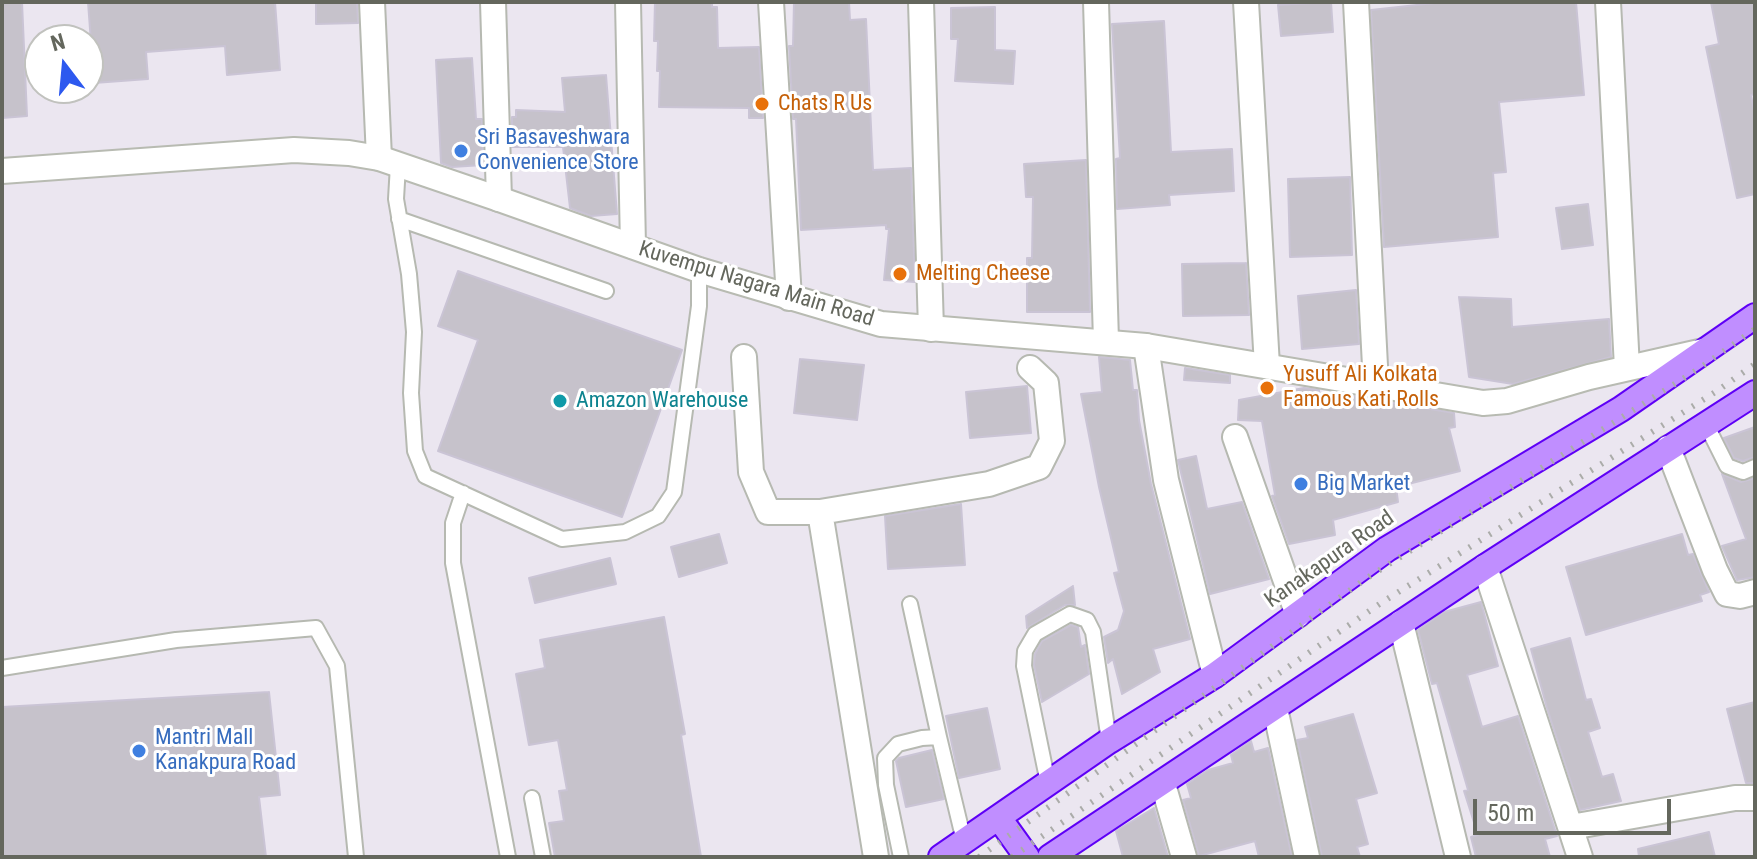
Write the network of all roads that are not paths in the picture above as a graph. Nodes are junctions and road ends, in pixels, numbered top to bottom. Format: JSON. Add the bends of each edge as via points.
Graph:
{"nodes":[{"id":1,"x":372,"y":2,"type":"edge"},
{"id":2,"x":493,"y":2,"type":"edge"},
{"id":3,"x":628,"y":2,"type":"edge"},
{"id":4,"x":771,"y":2,"type":"edge"},
{"id":5,"x":921,"y":2,"type":"edge"},
{"id":6,"x":1096,"y":2,"type":"edge"},
{"id":7,"x":1246,"y":2,"type":"edge"},
{"id":8,"x":1356,"y":2,"type":"edge"},
{"id":9,"x":1608,"y":2,"type":"edge"},
{"id":10,"x":389,"y":162,"type":"junction"},
{"id":11,"x":2,"y":171,"type":"edge"},
{"id":12,"x":499,"y":199,"type":"junction"},
{"id":13,"x":399,"y":219,"type":"junction"},
{"id":14,"x":633,"y":246,"type":"junction"},
{"id":15,"x":699,"y":270,"type":"junction"},
{"id":16,"x":606,"y":291,"type":"dead end"},
{"id":17,"x":789,"y":298,"type":"junction"},
{"id":18,"x":1755,"y":316,"type":"edge"},
{"id":19,"x":931,"y":329,"type":"junction"},
{"id":20,"x":1106,"y":341,"type":"junction"},
{"id":21,"x":1146,"y":346,"type":"junction"},
{"id":22,"x":1706,"y":351,"type":"junction"},
{"id":23,"x":744,"y":357,"type":"dead end"},
{"id":24,"x":1267,"y":366,"type":"junction"},
{"id":25,"x":1030,"y":368,"type":"dead end"},
{"id":26,"x":1627,"y":368,"type":"junction"},
{"id":27,"x":1376,"y":385,"type":"junction"},
{"id":28,"x":1755,"y":393,"type":"edge"},
{"id":29,"x":1706,"y":424,"type":"junction"},
{"id":30,"x":1235,"y":437,"type":"dead end"},
{"id":31,"x":1668,"y":448,"type":"junction"},
{"id":32,"x":1755,"y":467,"type":"edge"},
{"id":33,"x":463,"y":493,"type":"junction"},
{"id":34,"x":820,"y":512,"type":"junction"},
{"id":35,"x":1485,"y":567,"type":"junction"},
{"id":36,"x":1755,"y":592,"type":"edge"},
{"id":37,"x":910,"y":604,"type":"dead end"},
{"id":38,"x":1298,"y":615,"type":"junction"},
{"id":39,"x":1401,"y":623,"type":"junction"},
{"id":40,"x":2,"y":668,"type":"edge"},
{"id":41,"x":1215,"y":675,"type":"junction"},
{"id":42,"x":1275,"y":708,"type":"junction"},
{"id":43,"x":939,"y":737,"type":"junction"},
{"id":44,"x":1109,"y":741,"type":"junction"},
{"id":45,"x":1048,"y":783,"type":"junction"},
{"id":46,"x":1163,"y":784,"type":"junction"},
{"id":47,"x":532,"y":798,"type":"dead end"},
{"id":48,"x":1755,"y":798,"type":"edge"},
{"id":49,"x":999,"y":818,"type":"junction"},
{"id":50,"x":1571,"y":827,"type":"junction"},
{"id":51,"x":964,"y":841,"type":"junction"},
{"id":52,"x":356,"y":857,"type":"edge"},
{"id":53,"x":508,"y":857,"type":"edge"},
{"id":54,"x":543,"y":857,"type":"edge"},
{"id":55,"x":876,"y":857,"type":"edge"},
{"id":56,"x":901,"y":857,"type":"edge"},
{"id":57,"x":941,"y":857,"type":"edge"},
{"id":58,"x":1027,"y":857,"type":"edge"},
{"id":59,"x":1050,"y":857,"type":"edge"},
{"id":60,"x":1184,"y":857,"type":"edge"},
{"id":61,"x":1307,"y":857,"type":"edge"},
{"id":62,"x":1458,"y":857,"type":"edge"},
{"id":63,"x":1580,"y":857,"type":"edge"}],
"edges":[{"from":1,"to":10,"type":"street"},
{"from":2,"to":12,"type":"street"},
{"from":3,"to":14,"type":"street"},
{"from":4,"to":17,"type":"street"},
{"from":5,"to":19,"type":"street"},
{"from":6,"to":20,"type":"street"},
{"from":7,"to":24,"type":"street"},
{"from":8,"to":27,"type":"street"},
{"from":9,"to":26,"type":"street"},
{"from":10,"to":11,"type":"street","name":"Kuvempu Nagara Main Road","via":[[294,150]]},
{"from":10,"to":12,"type":"street","name":"Kuvempu Nagara Main Road"},
{"from":10,"to":13,"type":"lane"},
{"from":12,"to":14,"type":"street","name":"Kuvempu Nagara Main Road"},
{"from":13,"to":16,"type":"lane"},
{"from":13,"to":33,"type":"lane","via":[[414,332],[415,451],[425,476]]},
{"from":14,"to":15,"type":"street","name":"Kuvempu Nagara Main Road"},
{"from":15,"to":17,"type":"street","name":"Kuvempu Nagara Main Road"},
{"from":15,"to":33,"type":"lane","via":[[699,306],[674,492],[658,516],[625,532],[562,539]]},
{"from":17,"to":19,"type":"street","name":"Kuvempu Nagara Main Road","via":[[881,324]]},
{"from":18,"to":22,"type":"highway","name":"Kanakapura Road"},
{"from":19,"to":20,"type":"street","name":"Kuvempu Nagara Main Road"},
{"from":20,"to":21,"type":"street","name":"Kuvempu Nagara Main Road"},
{"from":21,"to":24,"type":"street","name":"Kuvempu Nagara Main Road"},
{"from":21,"to":41,"type":"street","via":[[1166,480]]},
{"from":22,"to":26,"type":"street","name":"Kuvempu Nagara Main Road"},
{"from":22,"to":38,"type":"highway","name":"Kanakapura Road","via":[[1621,409],[1387,549]]},
{"from":23,"to":34,"type":"street","via":[[751,472],[768,512]]},
{"from":24,"to":27,"type":"street","name":"Kuvempu Nagara Main Road"},
{"from":25,"to":34,"type":"street","via":[[1046,383],[1052,441],[1039,467],[989,484]]},
{"from":26,"to":27,"type":"street","name":"Kuvempu Nagara Main Road","via":[[1522,398],[1483,403]]},
{"from":28,"to":29,"type":"highway"},
{"from":29,"to":31,"type":"highway"},
{"from":29,"to":32,"type":"lane","via":[[1727,466],[1743,472]]},
{"from":30,"to":38,"type":"street"},
{"from":31,"to":35,"type":"highway"},
{"from":31,"to":36,"type":"street","via":[[1727,594]]},
{"from":33,"to":53,"type":"lane","via":[[453,523],[453,563]]},
{"from":34,"to":55,"type":"street"},
{"from":35,"to":39,"type":"highway"},
{"from":35,"to":50,"type":"street"},
{"from":37,"to":43,"type":"lane"},
{"from":38,"to":41,"type":"highway","name":"Kanakapura Road"},
{"from":39,"to":42,"type":"highway"},
{"from":39,"to":62,"type":"street"},
{"from":40,"to":52,"type":"lane","via":[[176,640],[316,628],[337,666]]},
{"from":41,"to":44,"type":"highway","name":"Kanakapura Road"},
{"from":42,"to":46,"type":"highway"},
{"from":42,"to":61,"type":"street"},
{"from":43,"to":51,"type":"lane"},
{"from":43,"to":56,"type":"lane","via":[[898,744],[885,758]]},
{"from":44,"to":45,"type":"highway","name":"Kanakapura Road"},
{"from":44,"to":45,"type":"lane","via":[[1093,632],[1087,620],[1070,614],[1035,634],[1025,651]]},
{"from":45,"to":49,"type":"highway","name":"Kanakapura Road"},
{"from":46,"to":59,"type":"highway"},
{"from":46,"to":60,"type":"street"},
{"from":47,"to":54,"type":"lane"},
{"from":48,"to":50,"type":"street"},
{"from":49,"to":51,"type":"highway","name":"Kanakapura Road"},
{"from":49,"to":58,"type":"highway"},
{"from":50,"to":63,"type":"street"},
{"from":51,"to":57,"type":"highway","name":"Kanakapura Road"}]}
